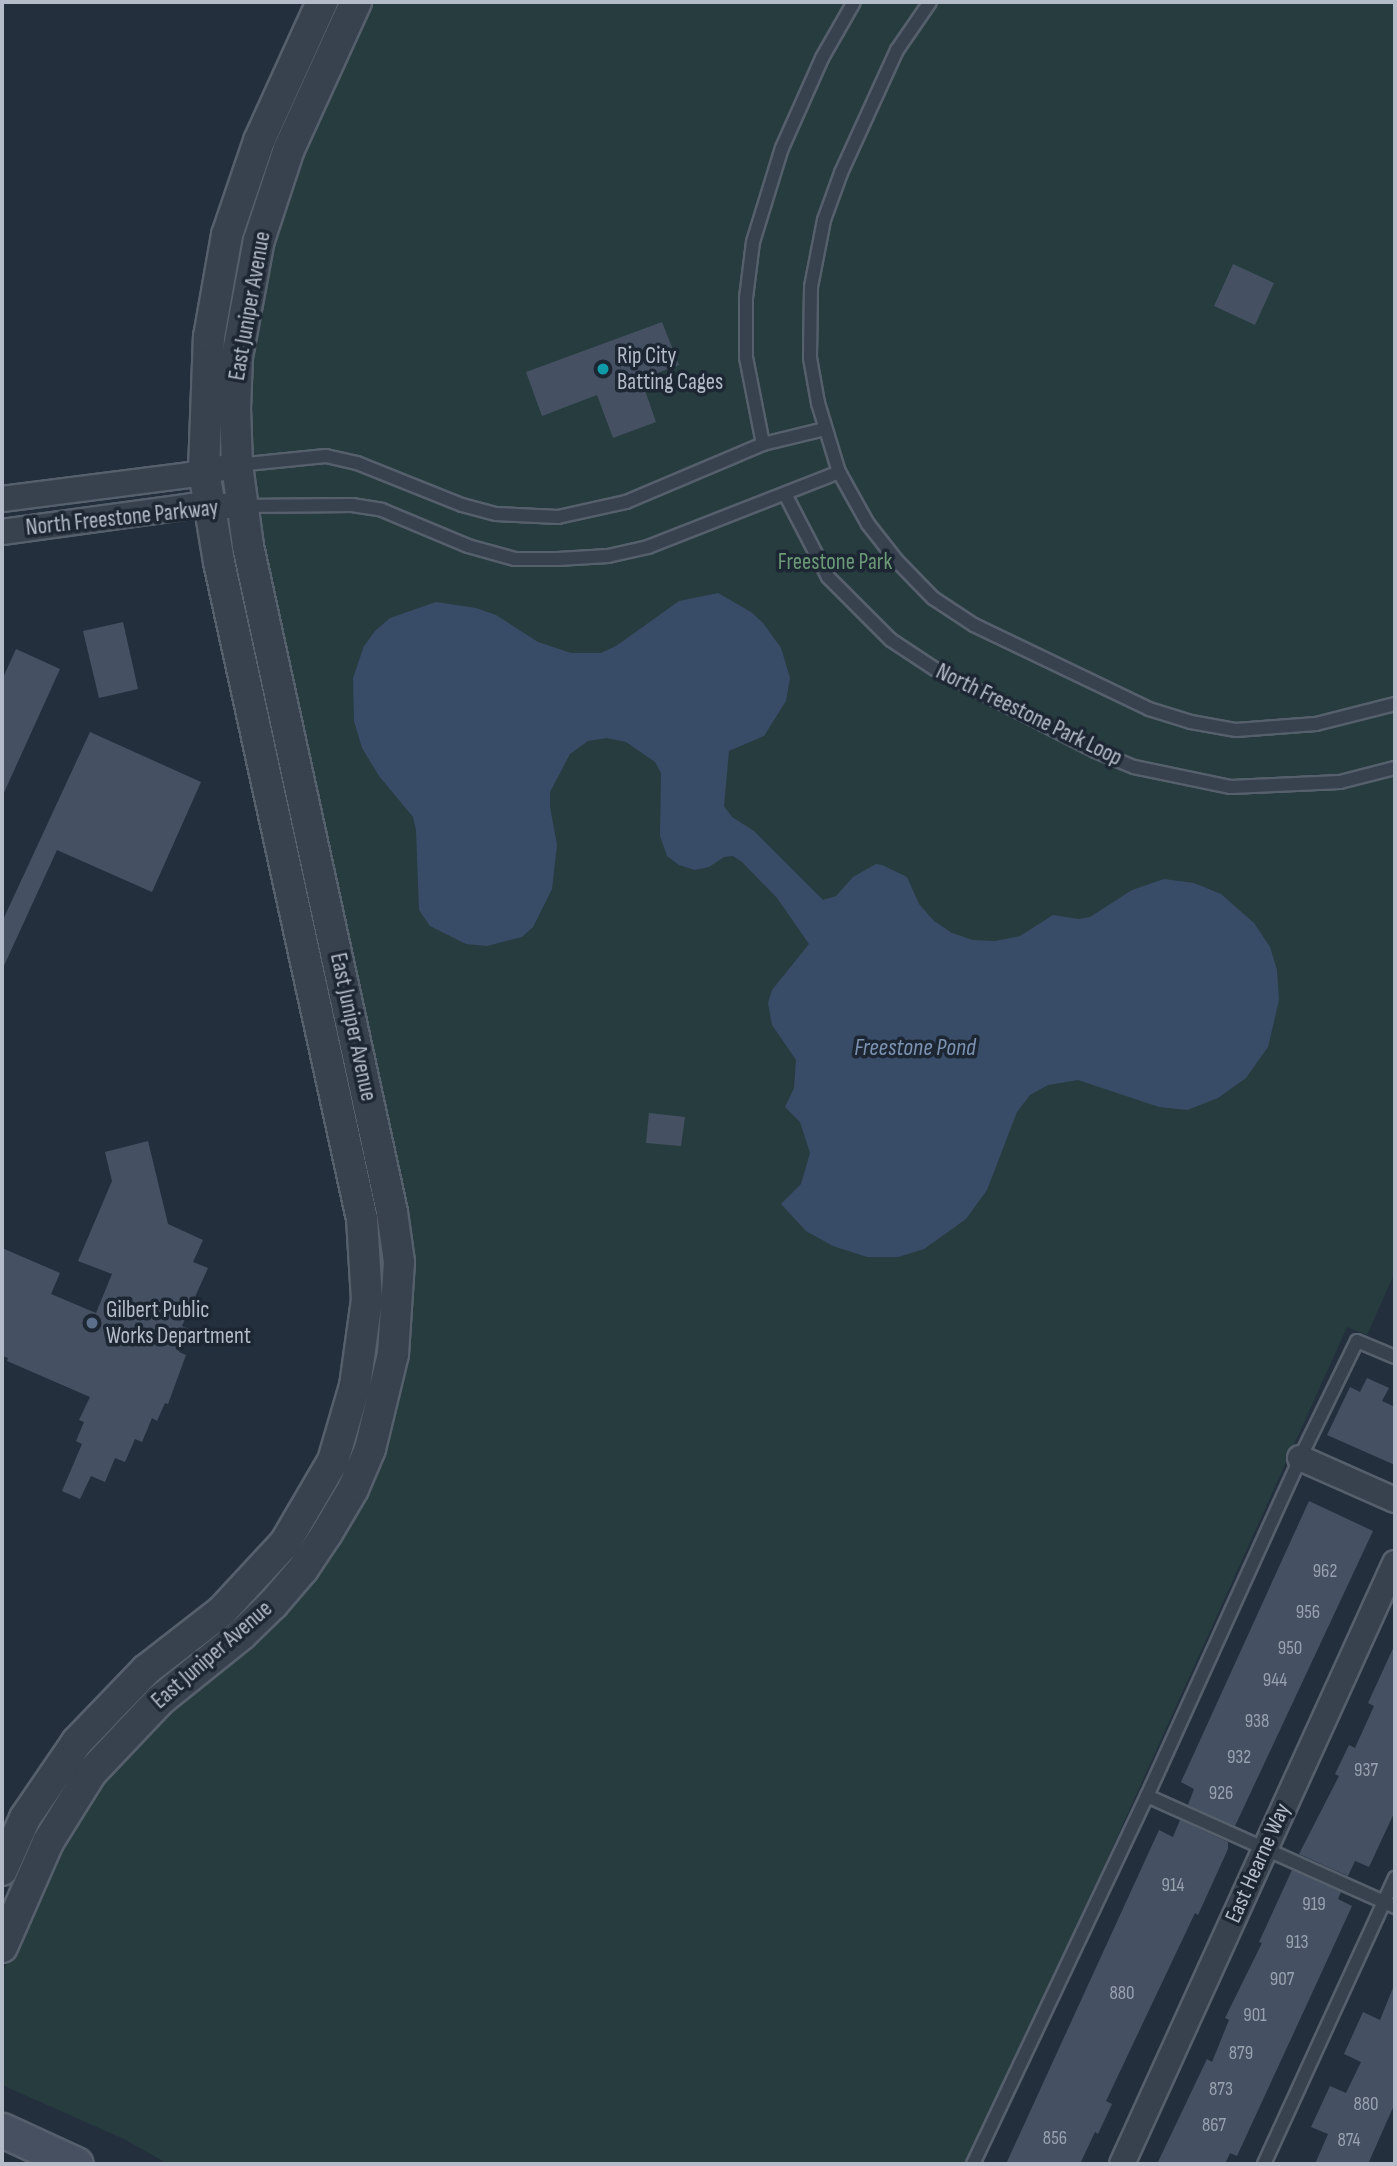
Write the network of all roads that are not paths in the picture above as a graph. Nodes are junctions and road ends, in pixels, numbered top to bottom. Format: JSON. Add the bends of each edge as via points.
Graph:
{"nodes":[{"id":1,"x":322,"y":2,"type":"edge"},
{"id":2,"x":356,"y":2,"type":"edge"},
{"id":3,"x":854,"y":2,"type":"edge"},
{"id":4,"x":930,"y":2,"type":"edge"},
{"id":5,"x":825,"y":429,"type":"junction"},
{"id":6,"x":763,"y":444,"type":"junction"},
{"id":7,"x":237,"y":465,"type":"junction"},
{"id":8,"x":204,"y":471,"type":"junction"},
{"id":9,"x":839,"y":472,"type":"junction"},
{"id":10,"x":785,"y":494,"type":"junction"},
{"id":11,"x":2,"y":499,"type":"edge"},
{"id":12,"x":208,"y":506,"type":"junction"},
{"id":13,"x":242,"y":506,"type":"junction"},
{"id":14,"x":2,"y":532,"type":"edge"},
{"id":15,"x":1395,"y":704,"type":"edge"},
{"id":16,"x":1395,"y":768,"type":"edge"},
{"id":17,"x":1395,"y":1357,"type":"edge"},
{"id":18,"x":1300,"y":1458,"type":"junction"},
{"id":19,"x":1395,"y":1500,"type":"edge"},
{"id":20,"x":1395,"y":1563,"type":"edge"},
{"id":21,"x":1147,"y":1796,"type":"junction"},
{"id":22,"x":1265,"y":1849,"type":"junction"},
{"id":23,"x":2,"y":1870,"type":"edge"},
{"id":24,"x":1395,"y":1878,"type":"edge"},
{"id":25,"x":1390,"y":1905,"type":"edge"},
{"id":26,"x":2,"y":1947,"type":"edge"},
{"id":27,"x":2,"y":2130,"type":"edge"},
{"id":28,"x":76,"y":2164,"type":"edge"},
{"id":29,"x":973,"y":2164,"type":"edge"},
{"id":30,"x":1122,"y":2164,"type":"edge"},
{"id":31,"x":1264,"y":2164,"type":"edge"}],
"edges":[{"from":1,"to":8,"type":"street","name":"East Juniper Avenue","via":[[259,141],[227,235],[209,337]]},
{"from":2,"to":7,"type":"street","name":"East Juniper Avenue","via":[[289,149],[259,240],[237,357]]},
{"from":3,"to":6,"type":"lane","via":[[822,58],[782,148],[753,242],[746,298],[746,357]]},
{"from":4,"to":5,"type":"lane","via":[[886,72],[824,220],[811,287],[809,336],[813,380]]},
{"from":5,"to":6,"type":"lane"},
{"from":5,"to":9,"type":"lane"},
{"from":6,"to":7,"type":"lane","via":[[626,502],[558,517],[496,514],[326,456]]},
{"from":7,"to":8,"type":"street","name":"North Freestone Parkway"},
{"from":7,"to":13,"type":"street","name":"East Juniper Avenue"},
{"from":8,"to":11,"type":"street","name":"North Freestone Parkway"},
{"from":8,"to":12,"type":"street","name":"East Juniper Avenue"},
{"from":9,"to":10,"type":"lane"},
{"from":9,"to":15,"type":"lane","via":[[868,524],[933,598],[1007,643],[1149,709],[1236,730],[1316,724]]},
{"from":10,"to":13,"type":"lane","via":[[649,547],[558,559],[515,559],[468,546],[382,510],[352,505]]},
{"from":10,"to":16,"type":"lane","name":"North Freestone Park Loop","via":[[828,577],[891,640],[968,688],[1095,751],[1134,767],[1231,787],[1340,782]]},
{"from":12,"to":13,"type":"street","name":"North Freestone Parkway"},
{"from":12,"to":14,"type":"street","name":"North Freestone Parkway"},
{"from":12,"to":23,"type":"street","name":"East Juniper Avenue","via":[[362,1219],[367,1300],[355,1386],[333,1461],[285,1543],[222,1611],[146,1670],[77,1742],[25,1818]]},
{"from":13,"to":26,"type":"street","name":"East Juniper Avenue","via":[[392,1212],[399,1262],[393,1354],[370,1449],[327,1534],[273,1604],[160,1700],[91,1773],[48,1842]]},
{"from":17,"to":18,"type":"lane","via":[[1357,1341]]},
{"from":18,"to":19,"type":"street"},
{"from":18,"to":21,"type":"lane"},
{"from":20,"to":22,"type":"street","name":"East Hearne Way"},
{"from":21,"to":22,"type":"lane"},
{"from":21,"to":29,"type":"lane"},
{"from":22,"to":25,"type":"lane"},
{"from":22,"to":30,"type":"street","name":"East Hearne Way"},
{"from":24,"to":25,"type":"lane"},
{"from":25,"to":31,"type":"lane"},
{"from":27,"to":28,"type":"main road"}]}
